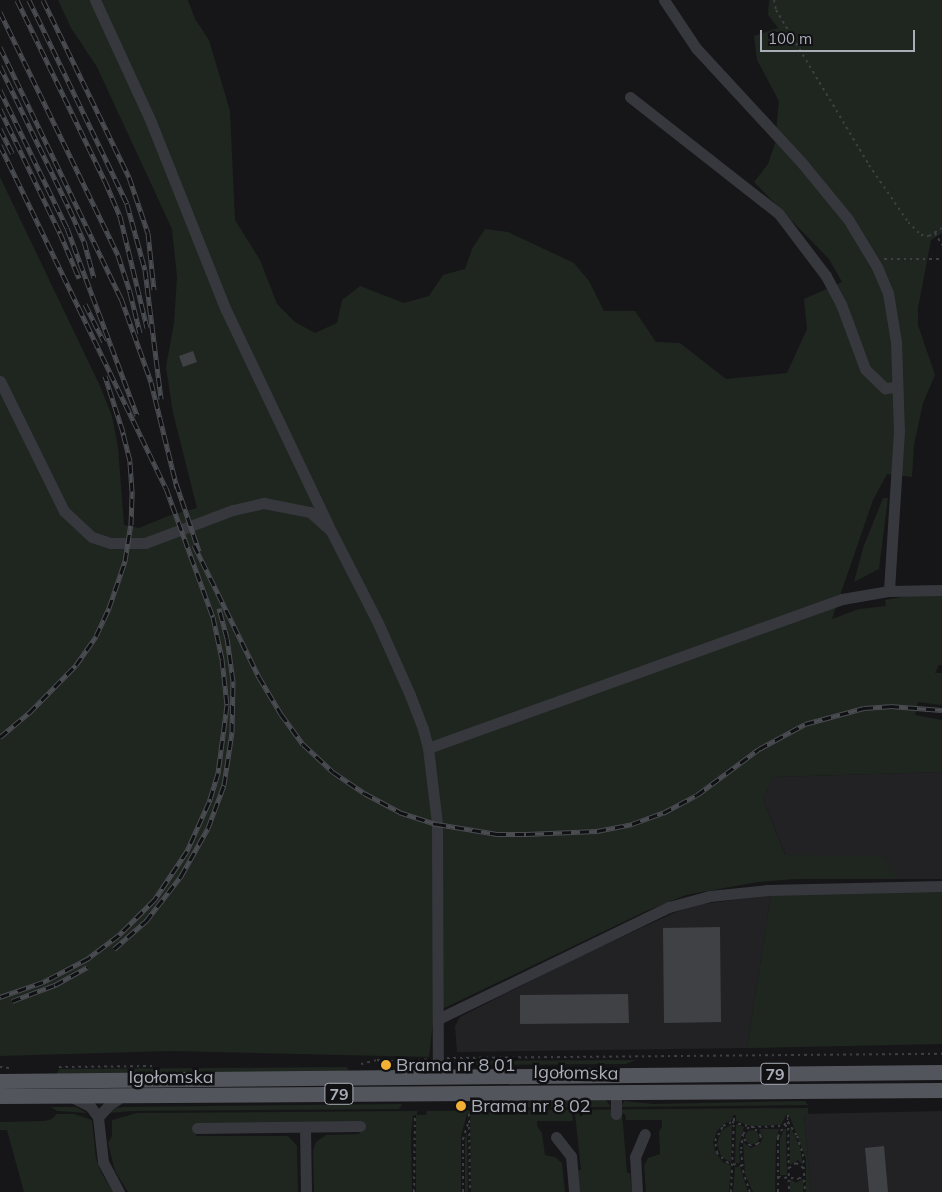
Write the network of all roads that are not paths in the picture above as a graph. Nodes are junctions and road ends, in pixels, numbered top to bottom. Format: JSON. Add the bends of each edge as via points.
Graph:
{"nodes":[{"id":1,"x":95,"y":0,"type":"edge"},
{"id":2,"x":664,"y":0,"type":"edge"},
{"id":3,"x":630,"y":97,"type":"dead end"},
{"id":4,"x":0,"y":381,"type":"edge"},
{"id":5,"x":896,"y":387,"type":"junction"},
{"id":6,"x":331,"y":531,"type":"junction"},
{"id":7,"x":942,"y":590,"type":"edge"},
{"id":8,"x":889,"y":591,"type":"junction"},
{"id":9,"x":428,"y":748,"type":"junction"},
{"id":10,"x":942,"y":886,"type":"edge"},
{"id":11,"x":438,"y":1019,"type":"junction"},
{"id":12,"x":942,"y":1070,"type":"edge"},
{"id":13,"x":438,"y":1077,"type":"junction"},
{"id":14,"x":0,"y":1081,"type":"edge"},
{"id":15,"x":907,"y":1090,"type":"junction"},
{"id":16,"x":942,"y":1090,"type":"edge"},
{"id":17,"x":616,"y":1092,"type":"junction"},
{"id":18,"x":942,"y":1094,"type":"edge"},
{"id":19,"x":0,"y":1096,"type":"edge"},
{"id":20,"x":70,"y":1096,"type":"junction"},
{"id":21,"x":124,"y":1096,"type":"junction"},
{"id":22,"x":616,"y":1114,"type":"dead end"},
{"id":23,"x":98,"y":1117,"type":"junction"},
{"id":24,"x":360,"y":1126,"type":"dead end"},
{"id":25,"x":305,"y":1127,"type":"junction"},
{"id":26,"x":197,"y":1128,"type":"dead end"},
{"id":27,"x":645,"y":1134,"type":"dead end"},
{"id":28,"x":556,"y":1136,"type":"dead end"},
{"id":29,"x":119,"y":1192,"type":"edge"},
{"id":30,"x":306,"y":1192,"type":"edge"},
{"id":31,"x":574,"y":1192,"type":"edge"},
{"id":32,"x":637,"y":1192,"type":"edge"}],
"edges":[{"from":1,"to":6,"type":"lane","via":[[151,122],[226,310]]},
{"from":2,"to":5,"type":"lane","via":[[696,48],[802,163],[848,219],[872,258],[888,293],[896,342]]},
{"from":3,"to":5,"type":"lane","via":[[779,214],[826,276],[841,304],[865,369],[885,388]]},
{"from":4,"to":6,"type":"lane","via":[[64,511],[92,537],[111,542],[145,543],[233,510],[264,503],[310,512]]},
{"from":5,"to":8,"type":"lane","via":[[899,431]]},
{"from":6,"to":9,"type":"lane","via":[[378,623],[424,729]]},
{"from":7,"to":8,"type":"lane"},
{"from":8,"to":9,"type":"lane","via":[[842,599]]},
{"from":9,"to":11,"type":"lane","via":[[437,824]]},
{"from":10,"to":11,"type":"lane","via":[[768,890],[710,896],[669,907]]},
{"from":11,"to":13,"type":"lane"},
{"from":12,"to":13,"type":"main road","name":"Igołomska","number":"79"},
{"from":13,"to":14,"type":"main road","name":"Igołomska","number":"79"},
{"from":15,"to":16,"type":"main road","name":"Igołomska","number":"79"},
{"from":15,"to":17,"type":"main road","name":"Igołomska","number":"79"},
{"from":15,"to":18,"type":"main road"},
{"from":17,"to":21,"type":"main road","name":"Igołomska","number":"79"},
{"from":17,"to":22,"type":"lane"},
{"from":19,"to":20,"type":"main road","name":"Igołomska","number":"79"},
{"from":20,"to":21,"type":"main road","name":"Igołomska","number":"79"},
{"from":20,"to":23,"type":"lane","via":[[90,1106]]},
{"from":21,"to":23,"type":"lane"},
{"from":23,"to":29,"type":"lane","via":[[103,1162]]},
{"from":24,"to":25,"type":"lane"},
{"from":25,"to":26,"type":"lane"},
{"from":25,"to":30,"type":"lane"},
{"from":27,"to":32,"type":"lane","via":[[635,1157]]},
{"from":28,"to":31,"type":"lane","via":[[571,1156]]}]}
